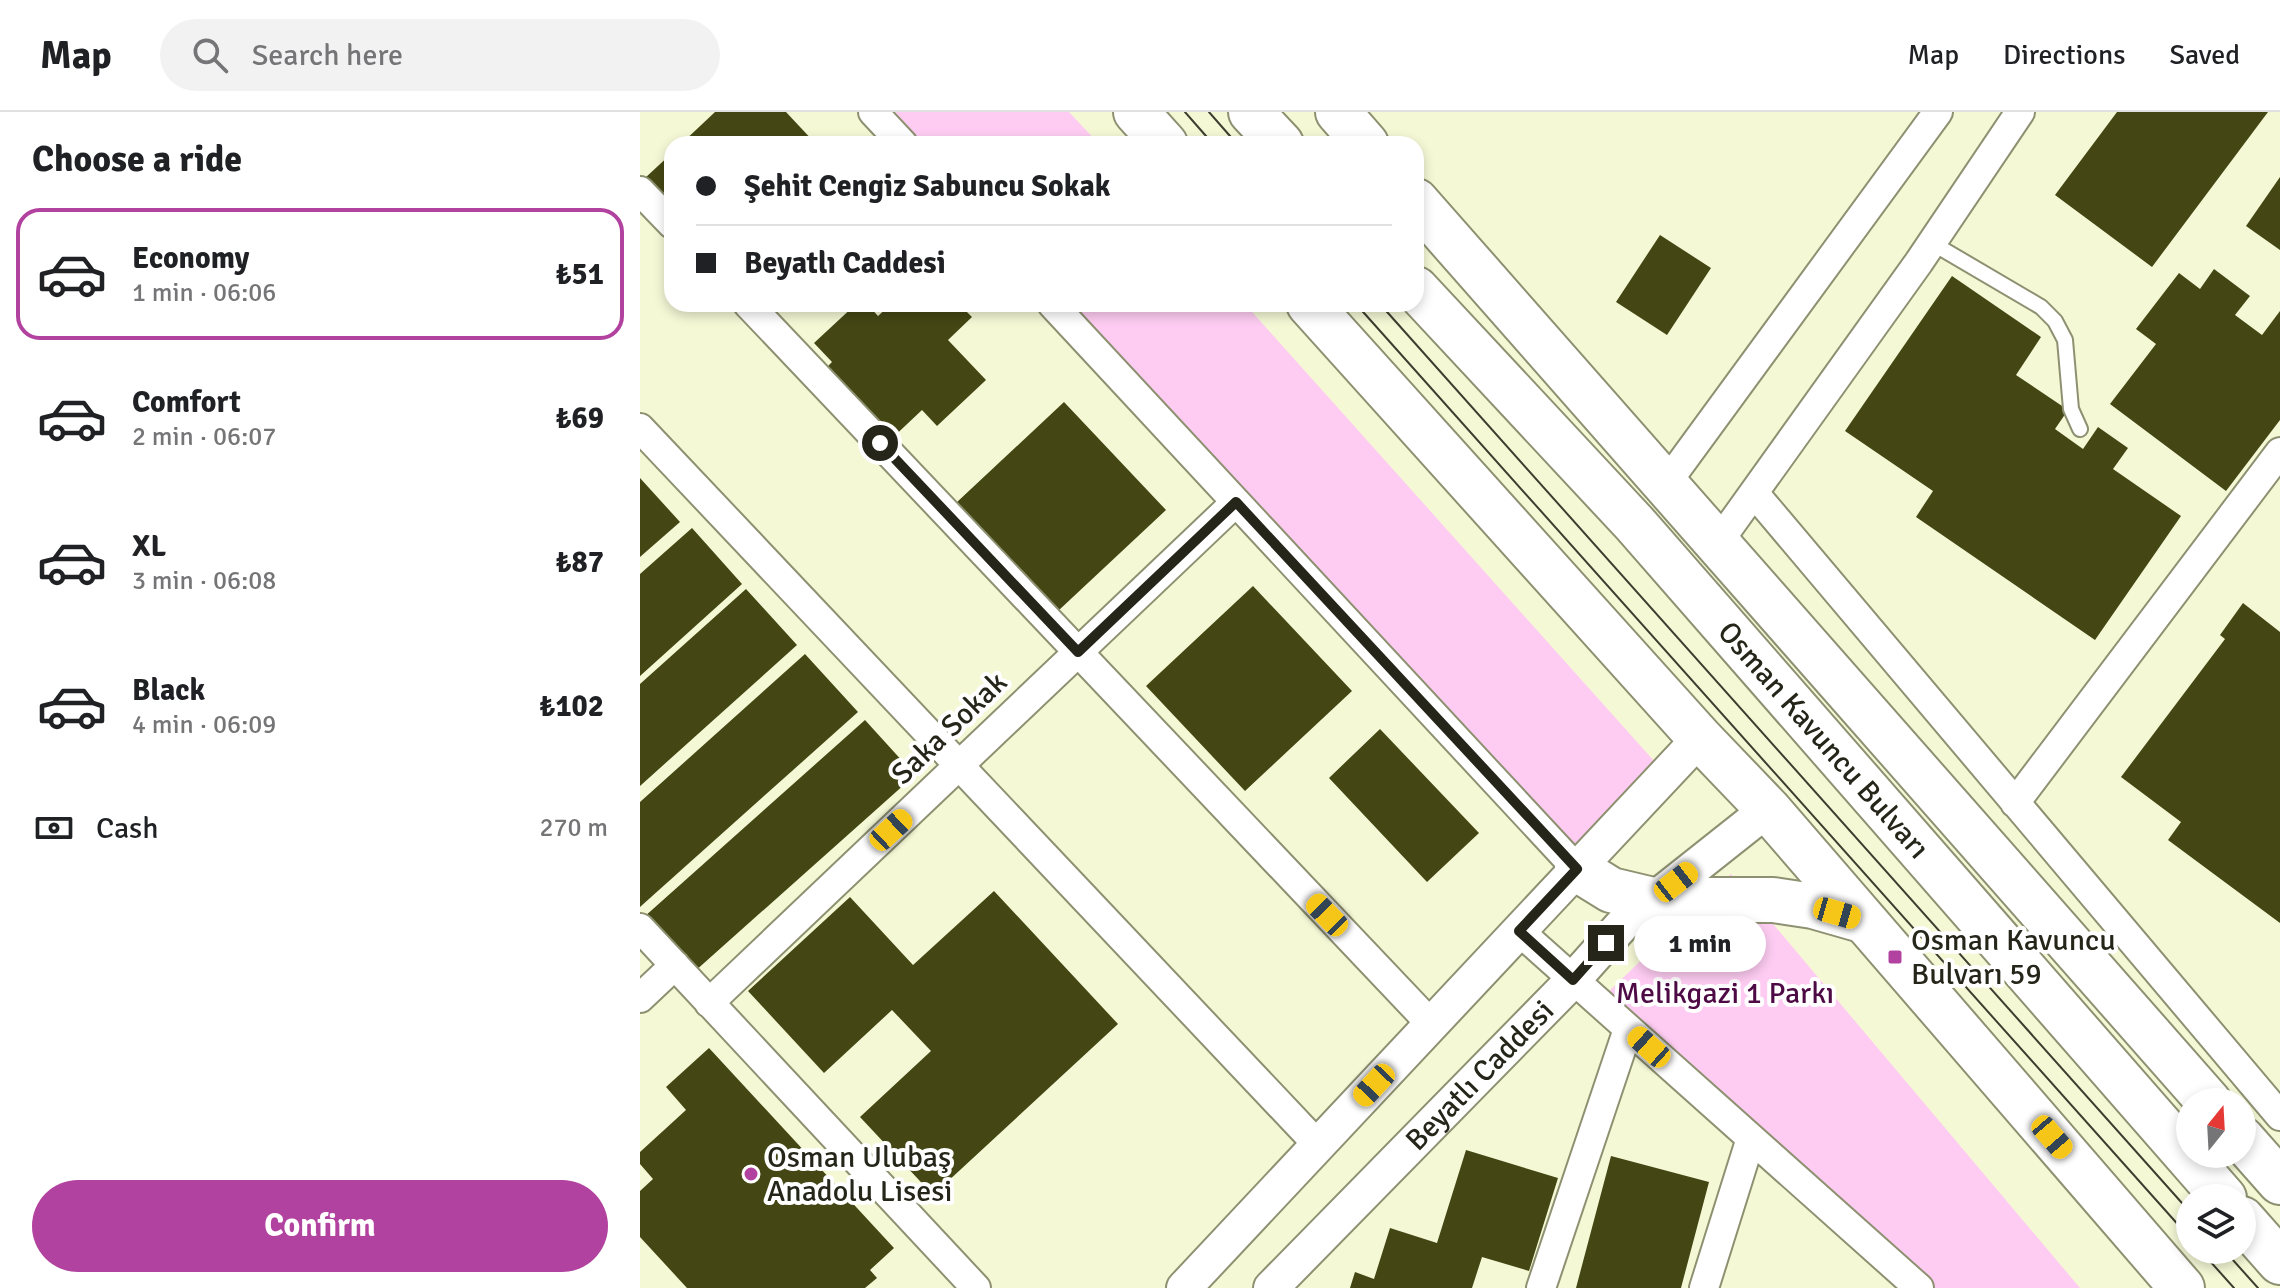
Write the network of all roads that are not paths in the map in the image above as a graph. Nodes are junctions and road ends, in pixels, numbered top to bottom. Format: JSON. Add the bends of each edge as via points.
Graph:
{"nodes":[{"id":1,"x":873,"y":112,"type":"edge"},
{"id":2,"x":1136,"y":112,"type":"edge"},
{"id":3,"x":1251,"y":112,"type":"edge"},
{"id":4,"x":1338,"y":112,"type":"edge"},
{"id":5,"x":1938,"y":112,"type":"edge"},
{"id":6,"x":2020,"y":112,"type":"edge"},
{"id":7,"x":896,"y":136,"type":"edge"},
{"id":8,"x":1158,"y":136,"type":"edge"},
{"id":9,"x":1274,"y":136,"type":"edge"},
{"id":10,"x":1359,"y":136,"type":"edge"},
{"id":11,"x":640,"y":191,"type":"edge"},
{"id":12,"x":1424,"y":210,"type":"edge"},
{"id":13,"x":664,"y":216,"type":"edge"},
{"id":14,"x":1932,"y":243,"type":"junction"},
{"id":15,"x":1424,"y":298,"type":"edge"},
{"id":16,"x":756,"y":312,"type":"edge"},
{"id":17,"x":1059,"y":312,"type":"edge"},
{"id":18,"x":1316,"y":312,"type":"edge"},
{"id":19,"x":640,"y":428,"type":"edge"},
{"id":20,"x":2080,"y":429,"type":"dead end"},
{"id":21,"x":2280,"y":452,"type":"edge"},
{"id":22,"x":1665,"y":485,"type":"junction"},
{"id":23,"x":1755,"y":494,"type":"junction"},
{"id":24,"x":1236,"y":502,"type":"junction"},
{"id":25,"x":1717,"y":544,"type":"junction"},
{"id":26,"x":1078,"y":652,"type":"junction"},
{"id":27,"x":1700,"y":738,"type":"junction"},
{"id":28,"x":959,"y":765,"type":"junction"},
{"id":29,"x":2015,"y":803,"type":"junction"},
{"id":30,"x":1768,"y":809,"type":"junction"},
{"id":31,"x":1577,"y":869,"type":"junction"},
{"id":32,"x":1653,"y":900,"type":"junction"},
{"id":33,"x":1862,"y":920,"type":"junction"},
{"id":34,"x":640,"y":928,"type":"edge"},
{"id":35,"x":1519,"y":931,"type":"junction"},
{"id":36,"x":675,"y":965,"type":"junction"},
{"id":37,"x":1573,"y":980,"type":"junction"},
{"id":38,"x":640,"y":998,"type":"edge"},
{"id":39,"x":709,"y":1003,"type":"junction"},
{"id":40,"x":1431,"y":1024,"type":"junction"},
{"id":41,"x":1628,"y":1029,"type":"junction"},
{"id":42,"x":2197,"y":1088,"type":"edge"},
{"id":43,"x":2280,"y":1116,"type":"edge"},
{"id":44,"x":1751,"y":1138,"type":"junction"},
{"id":45,"x":1318,"y":1145,"type":"junction"},
{"id":46,"x":2256,"y":1155,"type":"edge"},
{"id":47,"x":2280,"y":1182,"type":"edge"},
{"id":48,"x":2212,"y":1184,"type":"edge"},
{"id":49,"x":2256,"y":1235,"type":"edge"},
{"id":50,"x":2280,"y":1262,"type":"edge"},
{"id":51,"x":2169,"y":1283,"type":"edge"},
{"id":52,"x":976,"y":1288,"type":"edge"},
{"id":53,"x":1184,"y":1288,"type":"edge"},
{"id":54,"x":1271,"y":1288,"type":"edge"},
{"id":55,"x":1541,"y":1288,"type":"edge"},
{"id":56,"x":1704,"y":1288,"type":"edge"},
{"id":57,"x":1919,"y":1288,"type":"edge"}],
"edges":[{"from":1,"to":7,"type":"street"},
{"from":2,"to":8,"type":"highway"},
{"from":3,"to":9,"type":"highway"},
{"from":4,"to":10,"type":"highway"},
{"from":5,"to":22,"type":"street"},
{"from":6,"to":14,"type":"street"},
{"from":11,"to":13,"type":"street"},
{"from":12,"to":22,"type":"highway","name":"Osman Kavuncu Bulvarı"},
{"from":14,"to":20,"type":"lane","via":[[2041,307],[2055,321],[2065,340],[2071,409]]},
{"from":14,"to":23,"type":"street"},
{"from":15,"to":48,"type":"highway","name":"Osman Kavuncu Bulvarı","via":[[1635,524]]},
{"from":16,"to":26,"type":"street"},
{"from":17,"to":24,"type":"street"},
{"from":18,"to":27,"type":"highway"},
{"from":19,"to":28,"type":"street"},
{"from":21,"to":29,"type":"street"},
{"from":22,"to":25,"type":"highway","name":"Osman Kavuncu Bulvarı"},
{"from":23,"to":25,"type":"street"},
{"from":23,"to":29,"type":"street"},
{"from":24,"to":26,"type":"street","name":"Saka Sokak"},
{"from":24,"to":31,"type":"street"},
{"from":25,"to":42,"type":"highway","name":"Osman Kavuncu Bulvarı"},
{"from":26,"to":28,"type":"street","name":"Saka Sokak"},
{"from":26,"to":40,"type":"street"},
{"from":27,"to":30,"type":"highway"},
{"from":27,"to":31,"type":"street"},
{"from":28,"to":39,"type":"street","name":"Saka Sokak"},
{"from":28,"to":45,"type":"street"},
{"from":29,"to":43,"type":"street"},
{"from":30,"to":32,"type":"street","name":"Beyatlı Caddesi"},
{"from":30,"to":33,"type":"highway"},
{"from":31,"to":32,"type":"highway","via":[[1611,890]]},
{"from":31,"to":35,"type":"street"},
{"from":32,"to":33,"type":"highway","via":[[1773,900]]},
{"from":32,"to":37,"type":"street","name":"Beyatlı Caddesi","via":[[1623,924]]},
{"from":33,"to":51,"type":"highway"},
{"from":34,"to":36,"type":"street"},
{"from":35,"to":37,"type":"street"},
{"from":35,"to":40,"type":"street"},
{"from":36,"to":38,"type":"street"},
{"from":36,"to":39,"type":"street"},
{"from":37,"to":41,"type":"street"},
{"from":37,"to":54,"type":"street","name":"Beyatlı Caddesi"},
{"from":39,"to":52,"type":"street"},
{"from":40,"to":45,"type":"street"},
{"from":41,"to":44,"type":"street"},
{"from":41,"to":55,"type":"street"},
{"from":44,"to":56,"type":"street"},
{"from":44,"to":57,"type":"street"},
{"from":45,"to":53,"type":"street"},
{"from":46,"to":47,"type":"highway"},
{"from":49,"to":50,"type":"highway"}]}
